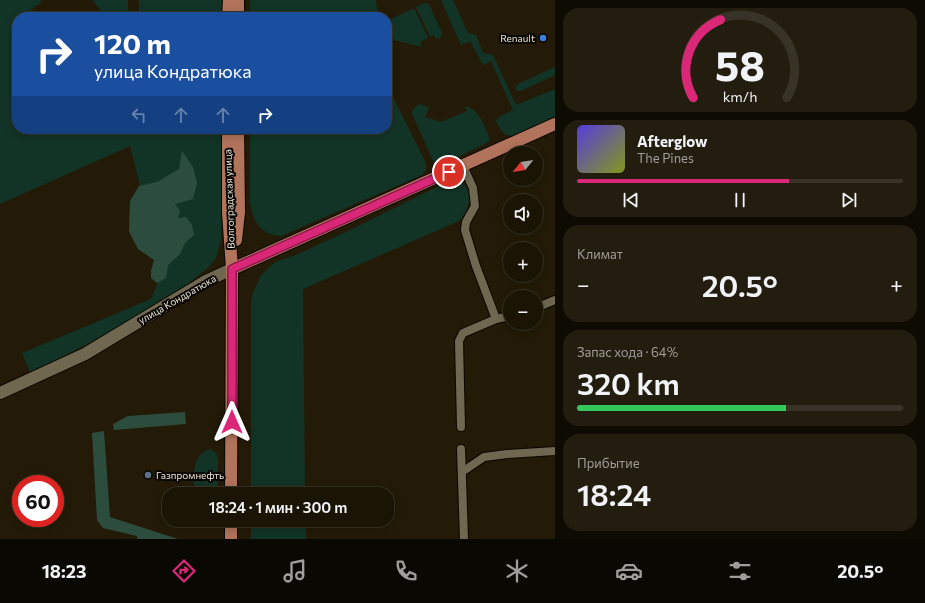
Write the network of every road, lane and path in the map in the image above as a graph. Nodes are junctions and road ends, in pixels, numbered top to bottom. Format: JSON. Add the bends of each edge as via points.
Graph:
{"nodes":[{"id":1,"x":229,"y":0,"type":"edge"},
{"id":2,"x":238,"y":0,"type":"edge"},
{"id":3,"x":228,"y":12,"type":"edge"},
{"id":4,"x":238,"y":12,"type":"edge"},
{"id":5,"x":555,"y":124,"type":"edge"},
{"id":6,"x":228,"y":134,"type":"edge"},
{"id":7,"x":238,"y":134,"type":"edge"},
{"id":8,"x":463,"y":166,"type":"junction"},
{"id":9,"x":232,"y":269,"type":"junction"},
{"id":10,"x":555,"y":300,"type":"edge"},
{"id":11,"x":543,"y":305,"type":"edge"},
{"id":12,"x":503,"y":318,"type":"edge"},
{"id":13,"x":496,"y":319,"type":"junction"},
{"id":14,"x":0,"y":393,"type":"edge"},
{"id":15,"x":461,"y":427,"type":"dead end"},
{"id":16,"x":461,"y":449,"type":"dead end"},
{"id":17,"x":555,"y":451,"type":"edge"},
{"id":18,"x":462,"y":472,"type":"junction"},
{"id":19,"x":231,"y":487,"type":"edge"},
{"id":20,"x":231,"y":527,"type":"edge"},
{"id":21,"x":231,"y":539,"type":"edge"},
{"id":22,"x":464,"y":539,"type":"edge"}],
"edges":[{"from":1,"to":3,"type":"main road"},
{"from":2,"to":4,"type":"main road"},
{"from":5,"to":8,"type":"main road","name":"улица Кондратюка"},
{"from":6,"to":9,"type":"main road","name":"Волгоградская улица","via":[[228,212]]},
{"from":7,"to":9,"type":"main road","name":"Волгоградская улица","via":[[239,212]]},
{"from":8,"to":9,"type":"main road","name":"улица Кондратюка"},
{"from":8,"to":13,"type":"street","via":[[472,188],[475,206],[466,222],[465,230]]},
{"from":9,"to":14,"type":"street","name":"улица Кондратюка","via":[[206,281],[85,354]]},
{"from":9,"to":19,"type":"main road","name":"Волгоградская улица"},
{"from":10,"to":11,"type":"street"},
{"from":12,"to":13,"type":"street"},
{"from":13,"to":15,"type":"street","via":[[463,333],[459,341]]},
{"from":16,"to":18,"type":"street"},
{"from":17,"to":18,"type":"street","via":[[484,457]]},
{"from":18,"to":22,"type":"street"},
{"from":20,"to":21,"type":"main road"}]}
